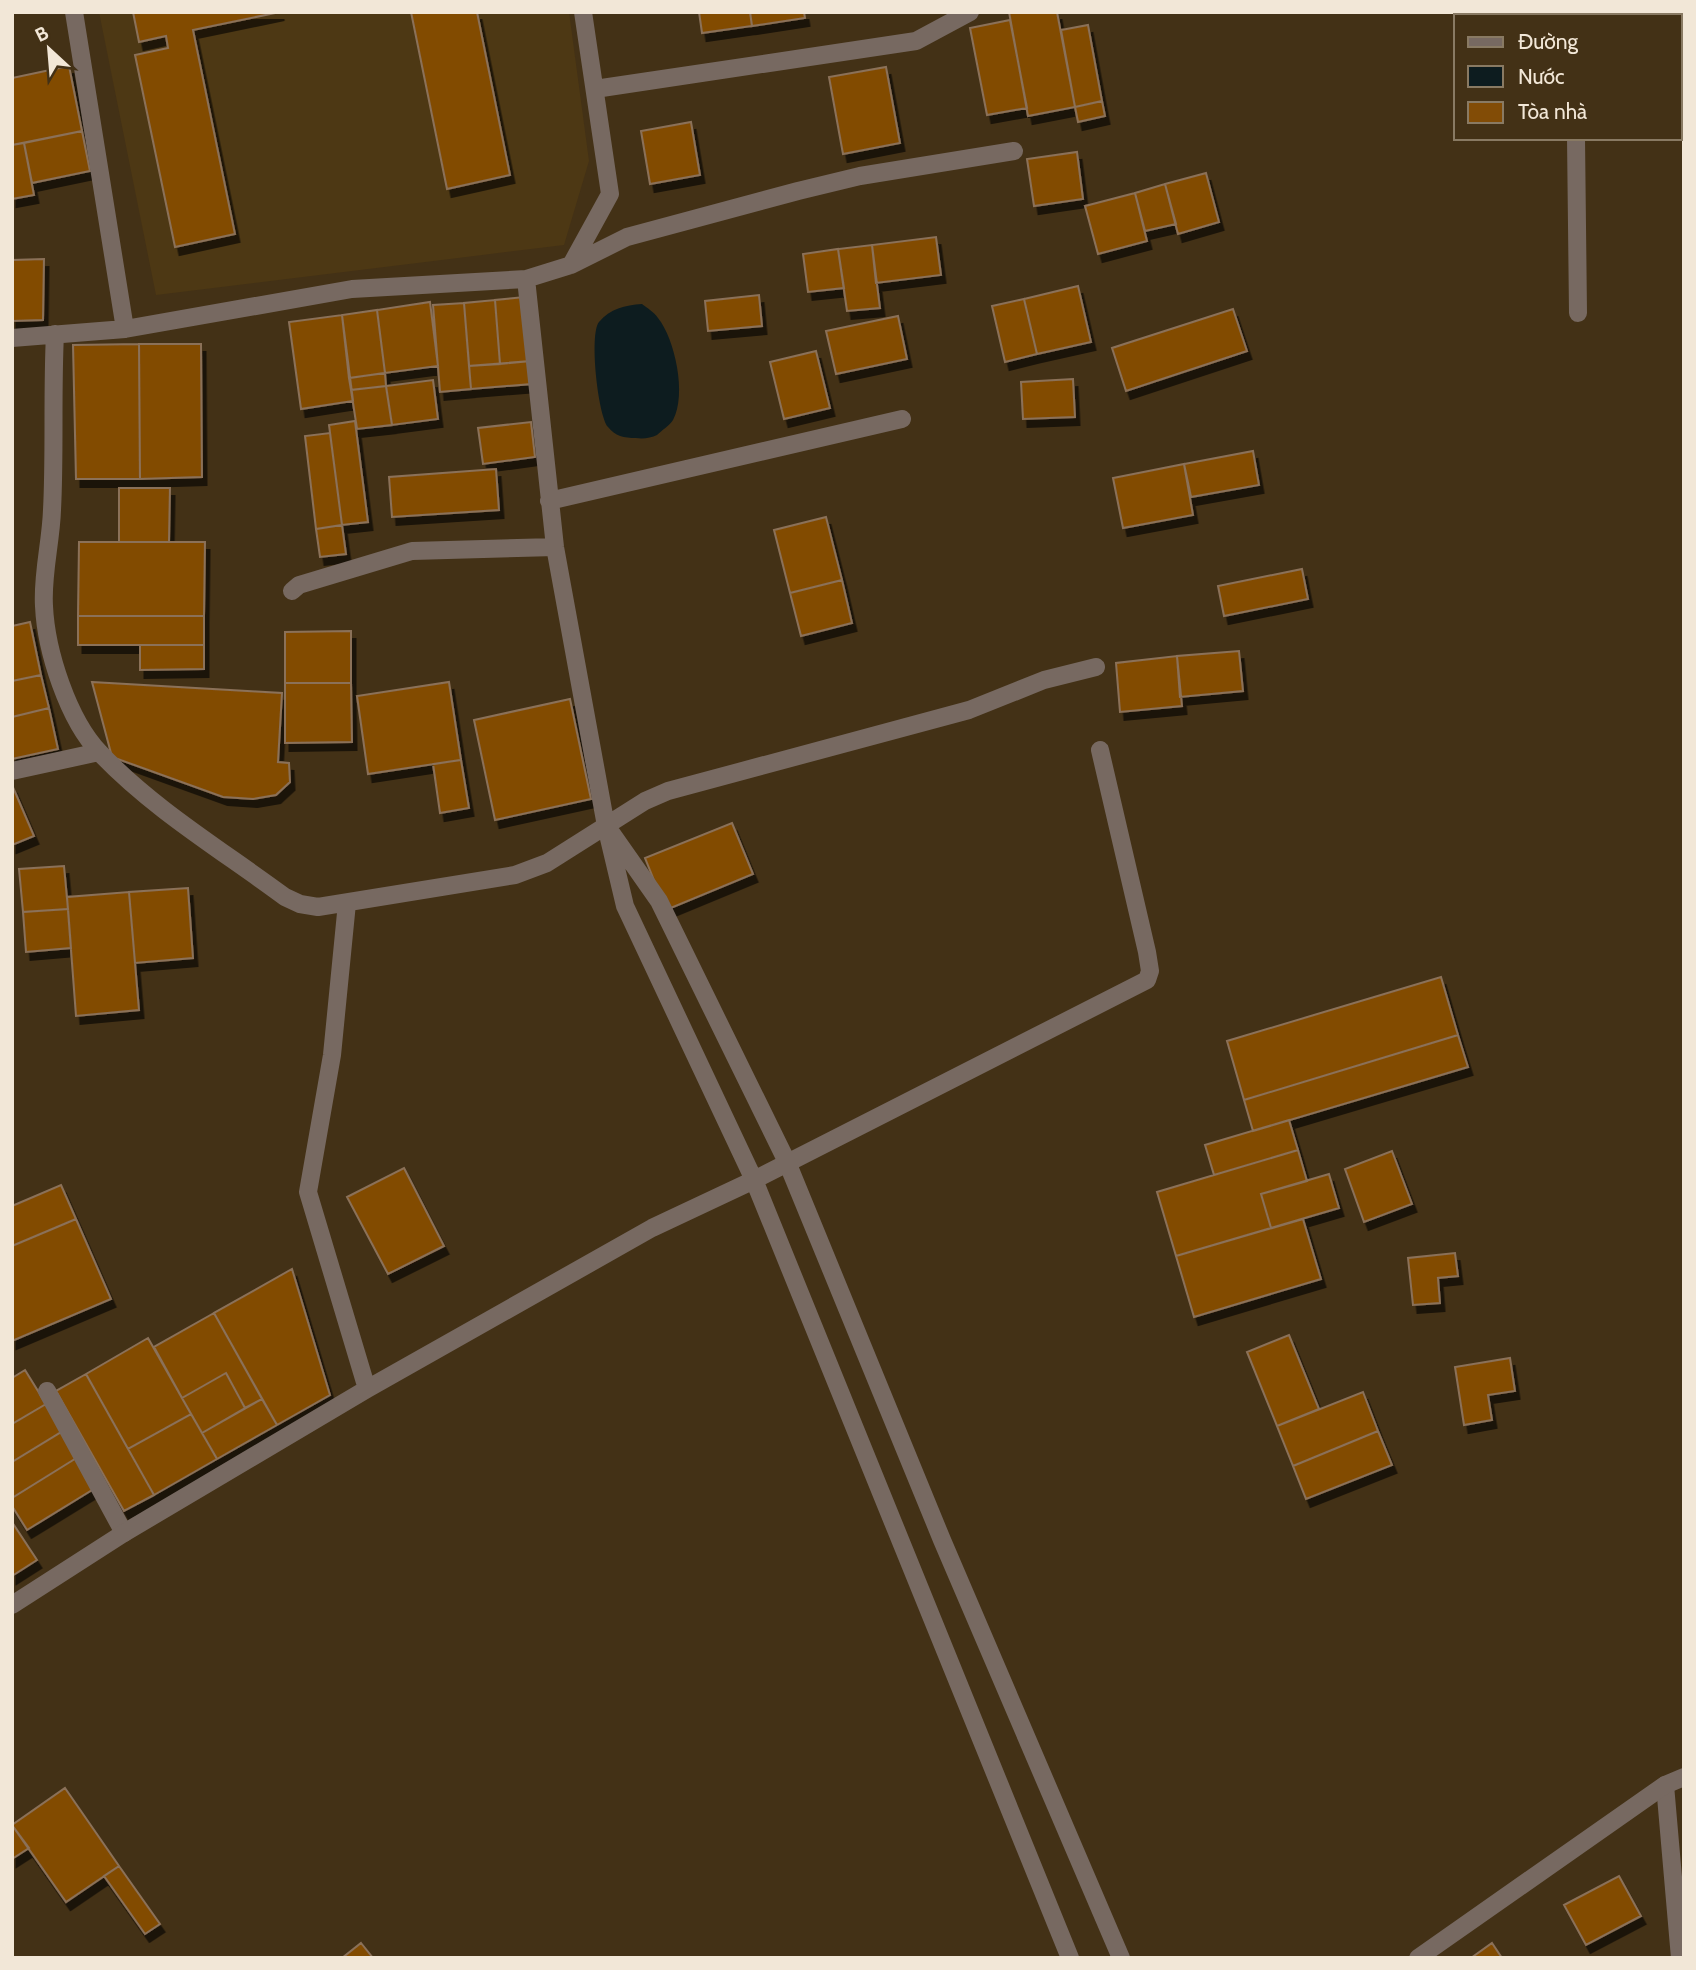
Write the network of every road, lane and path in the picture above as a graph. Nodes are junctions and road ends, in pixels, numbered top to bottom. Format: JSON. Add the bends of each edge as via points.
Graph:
{"nodes":[{"id":1,"x":74,"y":12,"type":"edge"},
{"id":2,"x":583,"y":12,"type":"edge"},
{"id":3,"x":970,"y":12,"type":"edge"},
{"id":4,"x":595,"y":89,"type":"junction"},
{"id":5,"x":1576,"y":140,"type":"edge"},
{"id":6,"x":1014,"y":151,"type":"dead end"},
{"id":7,"x":572,"y":265,"type":"junction"},
{"id":8,"x":526,"y":279,"type":"junction"},
{"id":9,"x":1578,"y":313,"type":"dead end"},
{"id":10,"x":125,"y":329,"type":"junction"},
{"id":11,"x":55,"y":334,"type":"junction"},
{"id":12,"x":12,"y":338,"type":"edge"},
{"id":13,"x":902,"y":419,"type":"dead end"},
{"id":14,"x":549,"y":501,"type":"junction"},
{"id":15,"x":555,"y":547,"type":"junction"},
{"id":16,"x":292,"y":591,"type":"dead end"},
{"id":17,"x":1096,"y":667,"type":"dead end"},
{"id":18,"x":1100,"y":750,"type":"dead end"},
{"id":19,"x":99,"y":752,"type":"junction"},
{"id":20,"x":12,"y":771,"type":"edge"},
{"id":21,"x":606,"y":826,"type":"junction"},
{"id":22,"x":347,"y":904,"type":"junction"},
{"id":23,"x":787,"y":1162,"type":"junction"},
{"id":24,"x":754,"y":1180,"type":"junction"},
{"id":25,"x":367,"y":1389,"type":"junction"},
{"id":26,"x":47,"y":1391,"type":"dead end"},
{"id":27,"x":124,"y":1533,"type":"junction"},
{"id":28,"x":12,"y":1605,"type":"edge"},
{"id":29,"x":1684,"y":1777,"type":"edge"},
{"id":30,"x":1665,"y":1785,"type":"junction"},
{"id":31,"x":1070,"y":1958,"type":"edge"},
{"id":32,"x":1121,"y":1958,"type":"edge"},
{"id":33,"x":1418,"y":1958,"type":"edge"},
{"id":34,"x":1680,"y":1958,"type":"edge"}],
"edges":[{"from":1,"to":10,"type":"street"},
{"from":2,"to":4,"type":"street"},
{"from":3,"to":4,"type":"street","via":[[916,41]]},
{"from":4,"to":7,"type":"street","via":[[610,194]]},
{"from":5,"to":9,"type":"street"},
{"from":6,"to":7,"type":"street","via":[[798,191],[627,237]]},
{"from":7,"to":8,"type":"street"},
{"from":8,"to":10,"type":"street","via":[[352,289]]},
{"from":8,"to":14,"type":"street"},
{"from":10,"to":11,"type":"street"},
{"from":11,"to":12,"type":"street"},
{"from":11,"to":19,"type":"street","via":[[52,509],[44,606],[71,712]]},
{"from":13,"to":14,"type":"street"},
{"from":14,"to":15,"type":"street"},
{"from":15,"to":16,"type":"street","via":[[412,551],[299,584]]},
{"from":15,"to":21,"type":"street"},
{"from":17,"to":21,"type":"street","via":[[1044,680],[969,710],[667,791]]},
{"from":18,"to":23,"type":"street","via":[[1147,952],[1147,980]]},
{"from":19,"to":20,"type":"street"},
{"from":19,"to":22,"type":"street","via":[[153,800],[285,897],[318,907]]},
{"from":21,"to":22,"type":"street","via":[[547,863],[515,875]]},
{"from":21,"to":23,"type":"street","via":[[659,901]]},
{"from":21,"to":24,"type":"street","via":[[625,906]]},
{"from":22,"to":25,"type":"street","via":[[332,1055],[308,1192]]},
{"from":23,"to":24,"type":"street"},
{"from":23,"to":32,"type":"street"},
{"from":24,"to":25,"type":"street","via":[[652,1228]]},
{"from":24,"to":31,"type":"street"},
{"from":25,"to":27,"type":"street"},
{"from":26,"to":27,"type":"street"},
{"from":27,"to":28,"type":"street"},
{"from":29,"to":30,"type":"street"},
{"from":30,"to":33,"type":"street"},
{"from":30,"to":34,"type":"street"}]}
